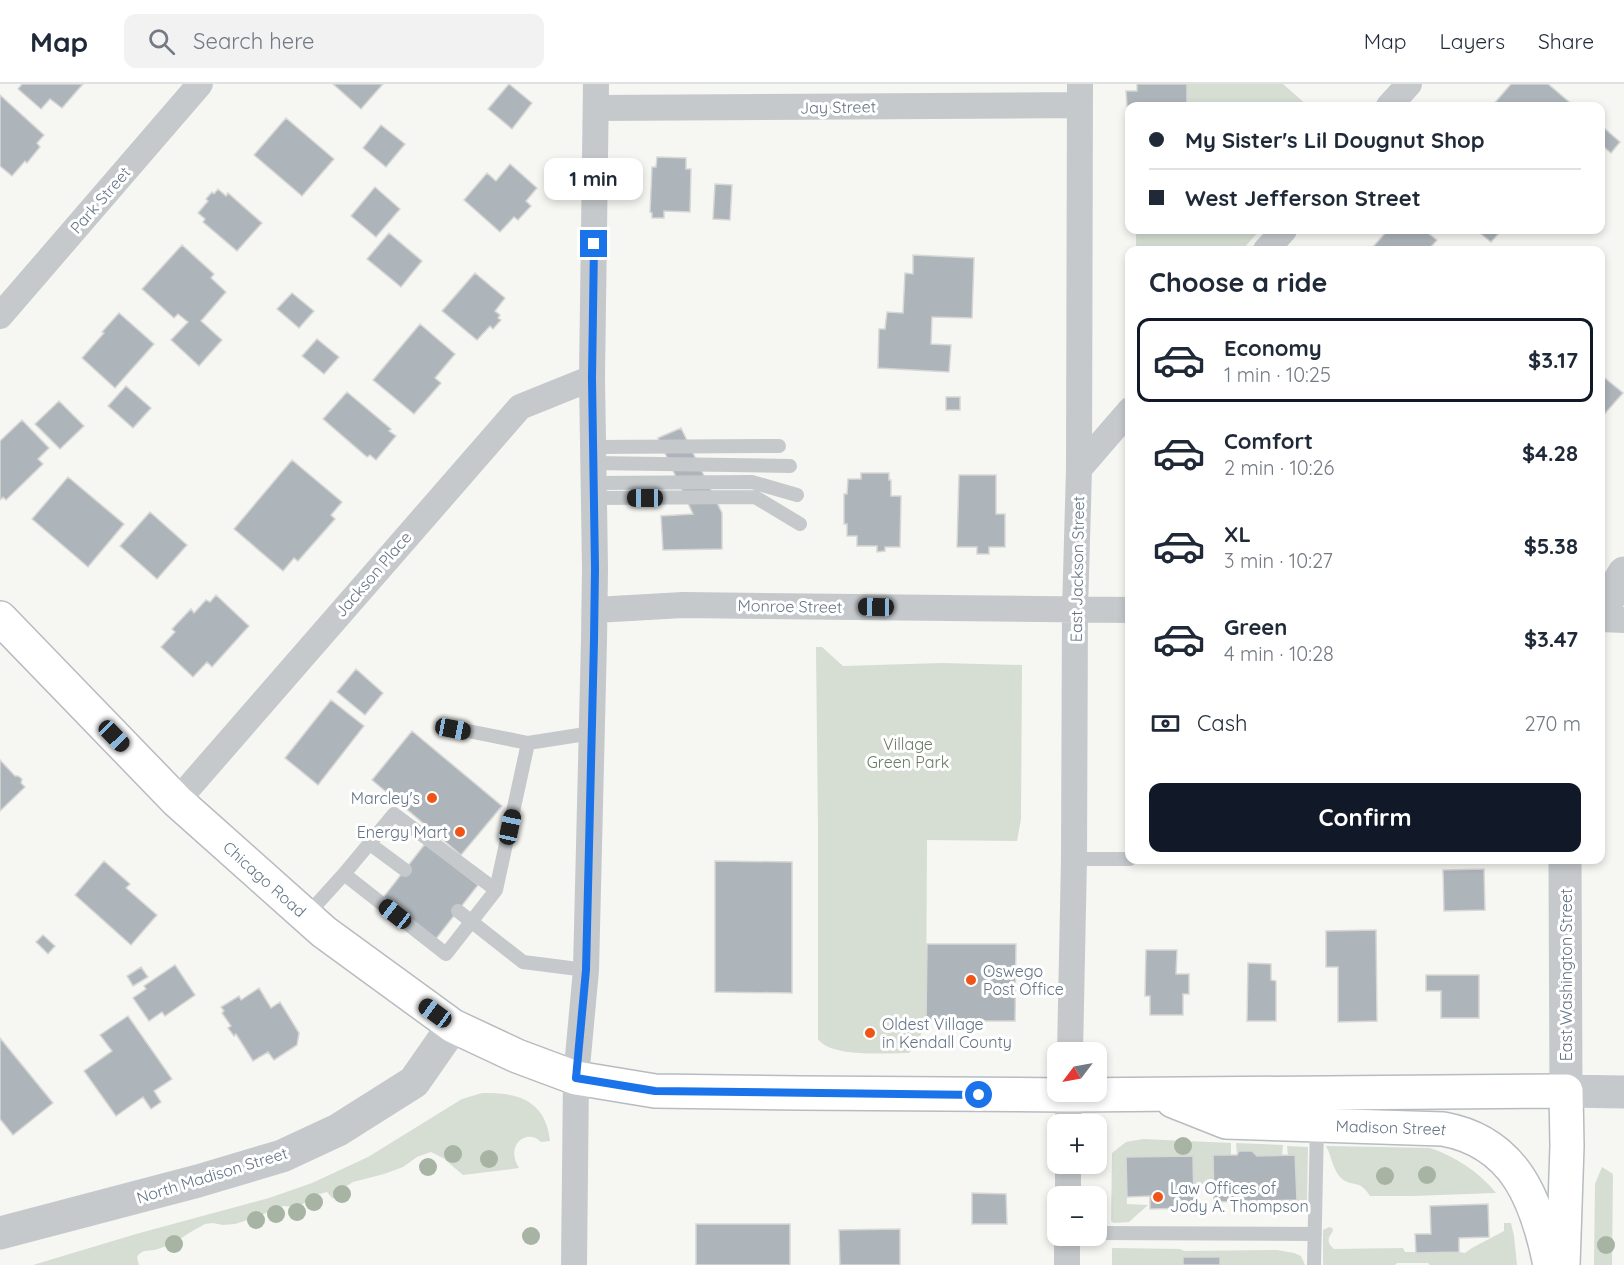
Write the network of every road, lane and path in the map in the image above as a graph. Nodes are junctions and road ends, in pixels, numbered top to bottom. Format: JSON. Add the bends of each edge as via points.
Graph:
{"nodes":[{"id":1,"x":200,"y":84,"type":"edge"},
{"id":2,"x":1409,"y":84,"type":"edge"},
{"id":3,"x":1080,"y":94,"type":"edge"},
{"id":4,"x":596,"y":96,"type":"edge"},
{"id":5,"x":1393,"y":102,"type":"edge"},
{"id":6,"x":1280,"y":234,"type":"edge"},
{"id":7,"x":1270,"y":246,"type":"edge"},
{"id":8,"x":0,"y":316,"type":"edge"},
{"id":9,"x":592,"y":378,"type":"junction"},
{"id":10,"x":1125,"y":416,"type":"edge"},
{"id":11,"x":779,"y":446,"type":"dead end"},
{"id":12,"x":790,"y":466,"type":"dead end"},
{"id":13,"x":1079,"y":469,"type":"junction"},
{"id":14,"x":594,"y":473,"type":"junction"},
{"id":15,"x":797,"y":495,"type":"dead end"},
{"id":16,"x":800,"y":524,"type":"dead end"},
{"id":17,"x":1624,"y":573,"type":"edge"},
{"id":18,"x":1605,"y":605,"type":"edge"},
{"id":19,"x":595,"y":610,"type":"junction"},
{"id":20,"x":1075,"y":610,"type":"junction"},
{"id":21,"x":1125,"y":610,"type":"edge"},
{"id":22,"x":0,"y":618,"type":"edge"},
{"id":23,"x":1605,"y":619,"type":"edge"},
{"id":24,"x":1624,"y":620,"type":"edge"},
{"id":25,"x":453,"y":729,"type":"dead end"},
{"id":26,"x":592,"y":733,"type":"junction"},
{"id":27,"x":528,"y":743,"type":"junction"},
{"id":28,"x":177,"y":801,"type":"junction"},
{"id":29,"x":370,"y":844,"type":"junction"},
{"id":30,"x":1074,"y":859,"type":"junction"},
{"id":31,"x":1125,"y":859,"type":"edge"},
{"id":32,"x":1565,"y":864,"type":"edge"},
{"id":33,"x":405,"y":870,"type":"dead end"},
{"id":34,"x":344,"y":874,"type":"junction"},
{"id":35,"x":496,"y":890,"type":"junction"},
{"id":36,"x":458,"y":911,"type":"dead end"},
{"id":37,"x":306,"y":916,"type":"junction"},
{"id":38,"x":471,"y":921,"type":"junction"},
{"id":39,"x":586,"y":970,"type":"junction"},
{"id":40,"x":453,"y":1026,"type":"junction"},
{"id":41,"x":1070,"y":1042,"type":"edge"},
{"id":42,"x":576,"y":1078,"type":"junction"},
{"id":43,"x":1566,"y":1091,"type":"junction"},
{"id":44,"x":1624,"y":1092,"type":"edge"},
{"id":45,"x":1158,"y":1095,"type":"junction"},
{"id":46,"x":1069,"y":1104,"type":"edge"},
{"id":47,"x":1317,"y":1126,"type":"junction"},
{"id":48,"x":0,"y":1233,"type":"edge"},
{"id":49,"x":1107,"y":1233,"type":"edge"},
{"id":50,"x":1315,"y":1234,"type":"junction"},
{"id":51,"x":1067,"y":1246,"type":"edge"},
{"id":52,"x":574,"y":1265,"type":"edge"},
{"id":53,"x":1067,"y":1265,"type":"edge"},
{"id":54,"x":1314,"y":1265,"type":"edge"},
{"id":55,"x":1550,"y":1265,"type":"edge"},
{"id":56,"x":1563,"y":1265,"type":"edge"}],
"edges":[{"from":1,"to":8,"type":"street","name":"Park Street"},
{"from":2,"to":5,"type":"street"},
{"from":3,"to":4,"type":"street","name":"Jay Street"},
{"from":3,"to":13,"type":"street","name":"East Jackson Street"},
{"from":4,"to":9,"type":"street"},
{"from":6,"to":7,"type":"street"},
{"from":9,"to":14,"type":"street"},
{"from":9,"to":28,"type":"street","name":"Jackson Place","via":[[520,407]]},
{"from":10,"to":13,"type":"street"},
{"from":11,"to":14,"type":"lane"},
{"from":12,"to":14,"type":"lane"},
{"from":13,"to":20,"type":"street","name":"East Jackson Street"},
{"from":14,"to":15,"type":"lane","via":[[752,482]]},
{"from":14,"to":16,"type":"lane","via":[[755,497]]},
{"from":14,"to":19,"type":"street"},
{"from":17,"to":18,"type":"street"},
{"from":19,"to":20,"type":"street","name":"Monroe Street","via":[[683,605]]},
{"from":19,"to":26,"type":"street"},
{"from":20,"to":21,"type":"street","name":"Monroe Street"},
{"from":20,"to":30,"type":"street","name":"East Jackson Street"},
{"from":22,"to":28,"type":"main road","name":"Chicago Road"},
{"from":23,"to":24,"type":"street"},
{"from":25,"to":27,"type":"lane"},
{"from":26,"to":27,"type":"lane"},
{"from":26,"to":39,"type":"street"},
{"from":27,"to":35,"type":"lane"},
{"from":28,"to":37,"type":"main road","name":"Chicago Road"},
{"from":29,"to":33,"type":"lane"},
{"from":29,"to":34,"type":"lane"},
{"from":29,"to":35,"type":"lane","via":[[394,814]]},
{"from":30,"to":31,"type":"lane"},
{"from":30,"to":41,"type":"street","name":"East Jackson Street"},
{"from":32,"to":43,"type":"street","name":"East Washington Street"},
{"from":34,"to":37,"type":"lane"},
{"from":34,"to":38,"type":"lane","via":[[446,954]]},
{"from":35,"to":38,"type":"lane"},
{"from":36,"to":38,"type":"lane"},
{"from":37,"to":40,"type":"main road","name":"Chicago Road"},
{"from":38,"to":39,"type":"lane","via":[[523,962]]},
{"from":39,"to":42,"type":"street"},
{"from":40,"to":42,"type":"main road","name":"Chicago Road"},
{"from":40,"to":48,"type":"street","name":"North Madison Street","via":[[414,1082],[338,1130],[282,1156]]},
{"from":42,"to":46,"type":"main road","name":"Madison Street","via":[[655,1091]]},
{"from":42,"to":52,"type":"street"},
{"from":43,"to":44,"type":"street"},
{"from":43,"to":45,"type":"main road","name":"Madison Street"},
{"from":43,"to":56,"type":"main road"},
{"from":45,"to":46,"type":"main road","name":"Madison Street"},
{"from":45,"to":47,"type":"main road","name":"Madison Street","via":[[1226,1122]]},
{"from":47,"to":50,"type":"lane"},
{"from":47,"to":55,"type":"main road","name":"Madison Street","via":[[1443,1129],[1485,1144],[1502,1157],[1533,1201]]},
{"from":49,"to":50,"type":"lane"},
{"from":50,"to":54,"type":"lane"},
{"from":51,"to":53,"type":"street"}]}
